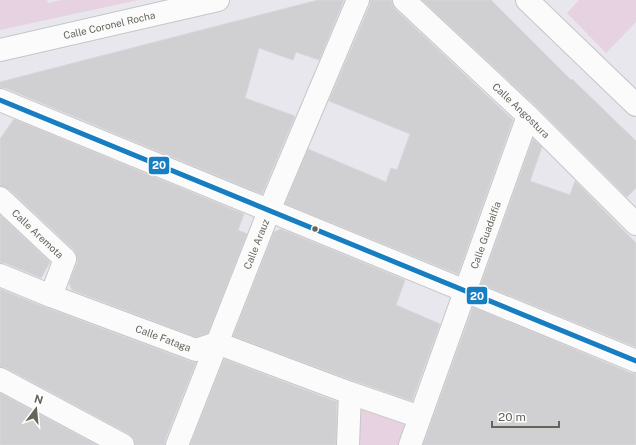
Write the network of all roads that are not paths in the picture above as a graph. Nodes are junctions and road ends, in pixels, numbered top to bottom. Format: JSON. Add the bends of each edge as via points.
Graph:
{"nodes":[{"id":1,"x":218,"y":0,"type":"edge"},
{"id":2,"x":358,"y":0,"type":"edge"},
{"id":3,"x":404,"y":0,"type":"edge"},
{"id":4,"x":527,"y":0,"type":"edge"},
{"id":5,"x":0,"y":50,"type":"edge"},
{"id":6,"x":0,"y":100,"type":"edge"},
{"id":7,"x":636,"y":105,"type":"edge"},
{"id":8,"x":528,"y":116,"type":"junction"},
{"id":9,"x":0,"y":198,"type":"edge"},
{"id":10,"x":270,"y":211,"type":"junction"},
{"id":11,"x":636,"y":224,"type":"edge"},
{"id":12,"x":0,"y":275,"type":"edge"},
{"id":13,"x":465,"y":291,"type":"junction"},
{"id":14,"x":51,"y":296,"type":"junction"},
{"id":15,"x":217,"y":343,"type":"junction"},
{"id":16,"x":636,"y":361,"type":"edge"},
{"id":17,"x":0,"y":379,"type":"edge"},
{"id":18,"x":350,"y":393,"type":"junction"},
{"id":19,"x":420,"y":417,"type":"junction"},
{"id":20,"x":123,"y":445,"type":"edge"},
{"id":21,"x":176,"y":445,"type":"edge"},
{"id":22,"x":348,"y":445,"type":"edge"},
{"id":23,"x":410,"y":445,"type":"edge"}],
"edges":[{"from":1,"to":5,"type":"street","name":"Calle Coronel Rocha"},
{"from":2,"to":10,"type":"street","name":"Calle Arauz"},
{"from":3,"to":8,"type":"street","name":"Calle Angostura"},
{"from":4,"to":7,"type":"street"},
{"from":6,"to":10,"type":"street"},
{"from":8,"to":11,"type":"street","name":"Calle Angostura"},
{"from":8,"to":13,"type":"street","name":"Calle Guadalfía"},
{"from":9,"to":14,"type":"street","name":"Calle Aremota","via":[[64,259]]},
{"from":10,"to":13,"type":"street"},
{"from":10,"to":15,"type":"street","name":"Calle Arauz"},
{"from":12,"to":14,"type":"street","name":"Calle Fataga"},
{"from":13,"to":16,"type":"street"},
{"from":13,"to":19,"type":"street","name":"Calle Guadalfía"},
{"from":14,"to":15,"type":"street","name":"Calle Fataga","via":[[196,350]]},
{"from":15,"to":18,"type":"street"},
{"from":15,"to":21,"type":"street","name":"Calle Arauz"},
{"from":17,"to":20,"type":"street"},
{"from":18,"to":19,"type":"street"},
{"from":18,"to":22,"type":"street"},
{"from":19,"to":23,"type":"street","name":"Calle Guadalfía"}]}
